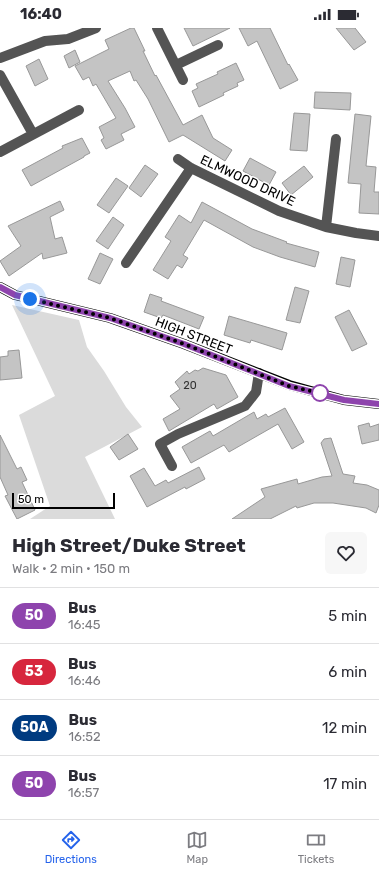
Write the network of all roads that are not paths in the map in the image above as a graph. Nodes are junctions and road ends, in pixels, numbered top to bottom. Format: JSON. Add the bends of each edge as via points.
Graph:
{"nodes":[{"id":1,"x":96,"y":28,"type":"edge"},
{"id":2,"x":157,"y":28,"type":"edge"},
{"id":3,"x":218,"y":45,"type":"dead end"},
{"id":4,"x":0,"y":58,"type":"edge"},
{"id":5,"x":176,"y":65,"type":"junction"},
{"id":6,"x":0,"y":75,"type":"edge"},
{"id":7,"x":183,"y":80,"type":"dead end"},
{"id":8,"x":79,"y":110,"type":"dead end"},
{"id":9,"x":33,"y":134,"type":"junction"},
{"id":10,"x":336,"y":139,"type":"dead end"},
{"id":11,"x":0,"y":152,"type":"edge"},
{"id":12,"x":178,"y":159,"type":"dead end"},
{"id":13,"x":191,"y":168,"type":"junction"},
{"id":14,"x":326,"y":226,"type":"junction"},
{"id":15,"x":379,"y":236,"type":"edge"},
{"id":16,"x":126,"y":263,"type":"dead end"},
{"id":17,"x":0,"y":287,"type":"edge"},
{"id":18,"x":259,"y":373,"type":"junction"},
{"id":19,"x":379,"y":404,"type":"edge"},
{"id":20,"x":172,"y":466,"type":"dead end"}],
"edges":[{"from":1,"to":4,"type":"street","via":[[68,39],[45,41]]},
{"from":2,"to":5,"type":"street"},
{"from":3,"to":5,"type":"street"},
{"from":5,"to":7,"type":"street"},
{"from":6,"to":9,"type":"street"},
{"from":8,"to":9,"type":"street"},
{"from":9,"to":11,"type":"street"},
{"from":10,"to":14,"type":"street"},
{"from":12,"to":13,"type":"street","name":"ELMWOOD DRIVE"},
{"from":13,"to":14,"type":"street","name":"ELMWOOD DRIVE","via":[[279,211]]},
{"from":13,"to":16,"type":"street"},
{"from":14,"to":15,"type":"street","name":"ELMWOOD DRIVE"},
{"from":17,"to":18,"type":"main road","name":"HIGH STREET","via":[[15,295],[110,318]]},
{"from":18,"to":19,"type":"main road","name":"HIGH STREET","via":[[296,387],[344,400]]},
{"from":18,"to":20,"type":"street","via":[[256,392],[245,406],[160,444]]}]}
